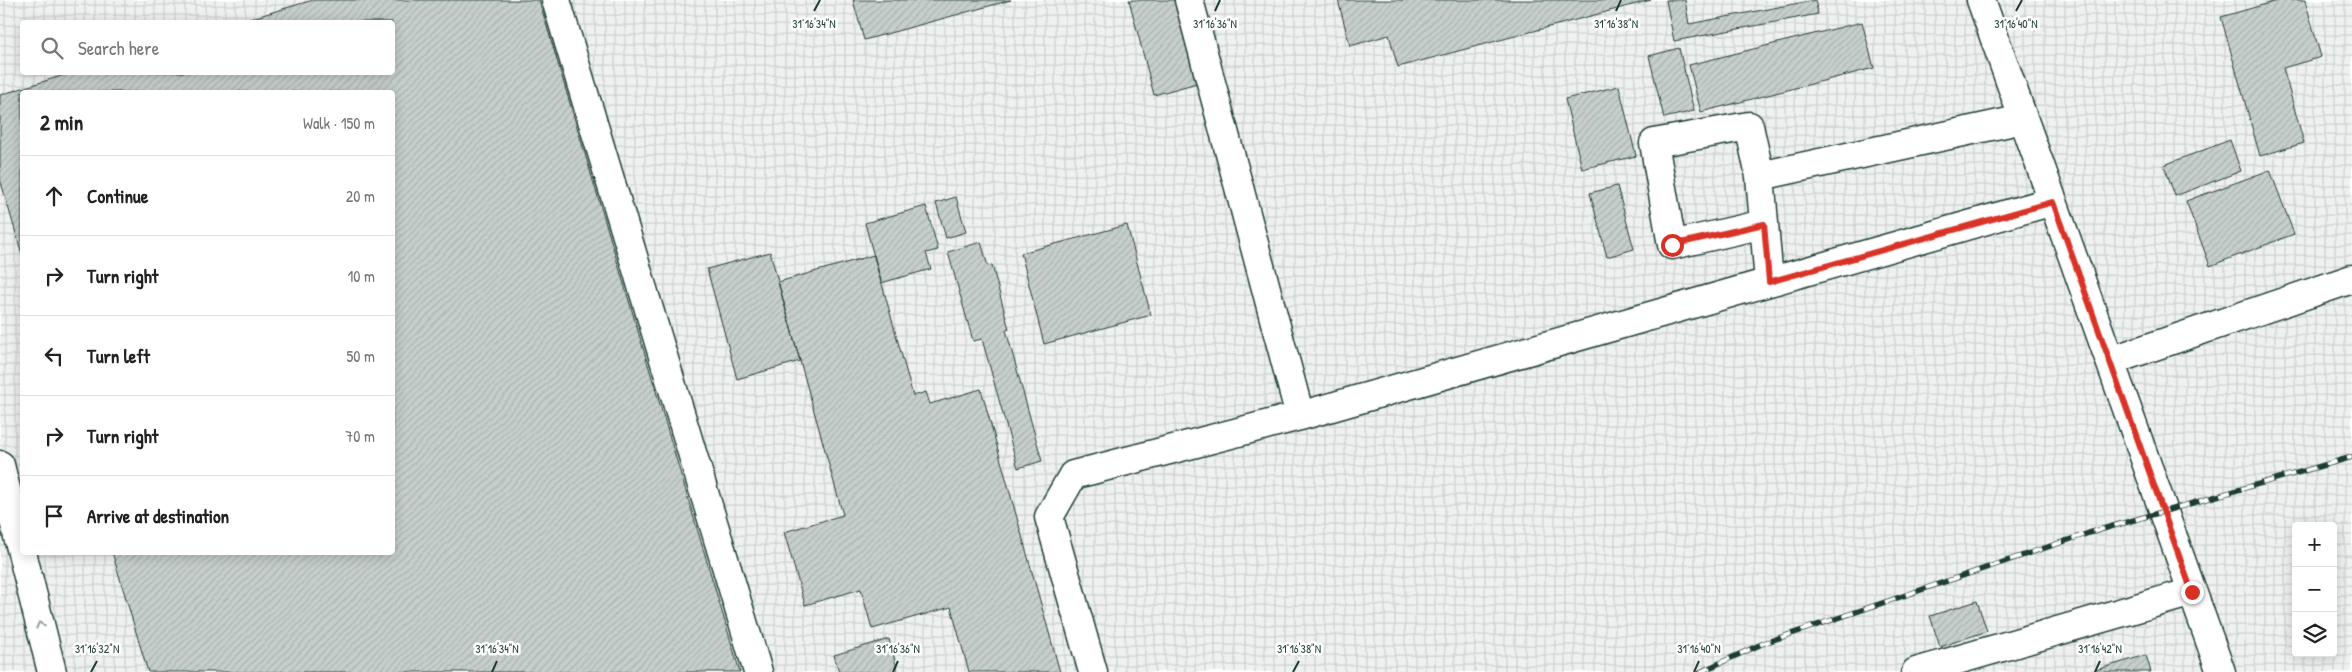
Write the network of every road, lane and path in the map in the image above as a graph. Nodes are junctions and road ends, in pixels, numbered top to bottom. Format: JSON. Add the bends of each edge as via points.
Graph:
{"nodes":[{"id":1,"x":556,"y":0,"type":"edge"},
{"id":2,"x":1189,"y":0,"type":"edge"},
{"id":3,"x":1981,"y":0,"type":"edge"},
{"id":4,"x":2023,"y":119,"type":"junction"},
{"id":5,"x":1760,"y":176,"type":"junction"},
{"id":6,"x":2053,"y":202,"type":"junction"},
{"id":7,"x":1764,"y":224,"type":"junction"},
{"id":8,"x":2352,"y":279,"type":"edge"},
{"id":9,"x":1769,"y":282,"type":"junction"},
{"id":10,"x":2110,"y":361,"type":"junction"},
{"id":11,"x":1300,"y":416,"type":"junction"},
{"id":12,"x":0,"y":465,"type":"edge"},
{"id":13,"x":20,"y":545,"type":"edge"},
{"id":14,"x":23,"y":555,"type":"edge"},
{"id":15,"x":2192,"y":592,"type":"junction"},
{"id":16,"x":52,"y":672,"type":"edge"},
{"id":17,"x":758,"y":672,"type":"edge"},
{"id":18,"x":1093,"y":672,"type":"edge"},
{"id":19,"x":1916,"y":672,"type":"edge"},
{"id":20,"x":2221,"y":672,"type":"edge"}],
"edges":[{"from":1,"to":17,"type":"lane"},
{"from":2,"to":11,"type":"lane"},
{"from":3,"to":4,"type":"lane"},
{"from":4,"to":5,"type":"lane"},
{"from":4,"to":6,"type":"lane"},
{"from":5,"to":7,"type":"lane"},
{"from":5,"to":7,"type":"lane","via":[[1749,126],[1654,143],[1672,245]]},
{"from":6,"to":9,"type":"lane"},
{"from":6,"to":10,"type":"lane"},
{"from":7,"to":9,"type":"lane"},
{"from":8,"to":10,"type":"lane"},
{"from":9,"to":11,"type":"lane"},
{"from":10,"to":15,"type":"lane"},
{"from":11,"to":18,"type":"lane","via":[[1073,475],[1049,517]]},
{"from":13,"to":12,"type":"lane","one_way":true},
{"from":16,"to":14,"type":"lane","one_way":true},
{"from":15,"to":19,"type":"lane"},
{"from":15,"to":20,"type":"lane"}]}
